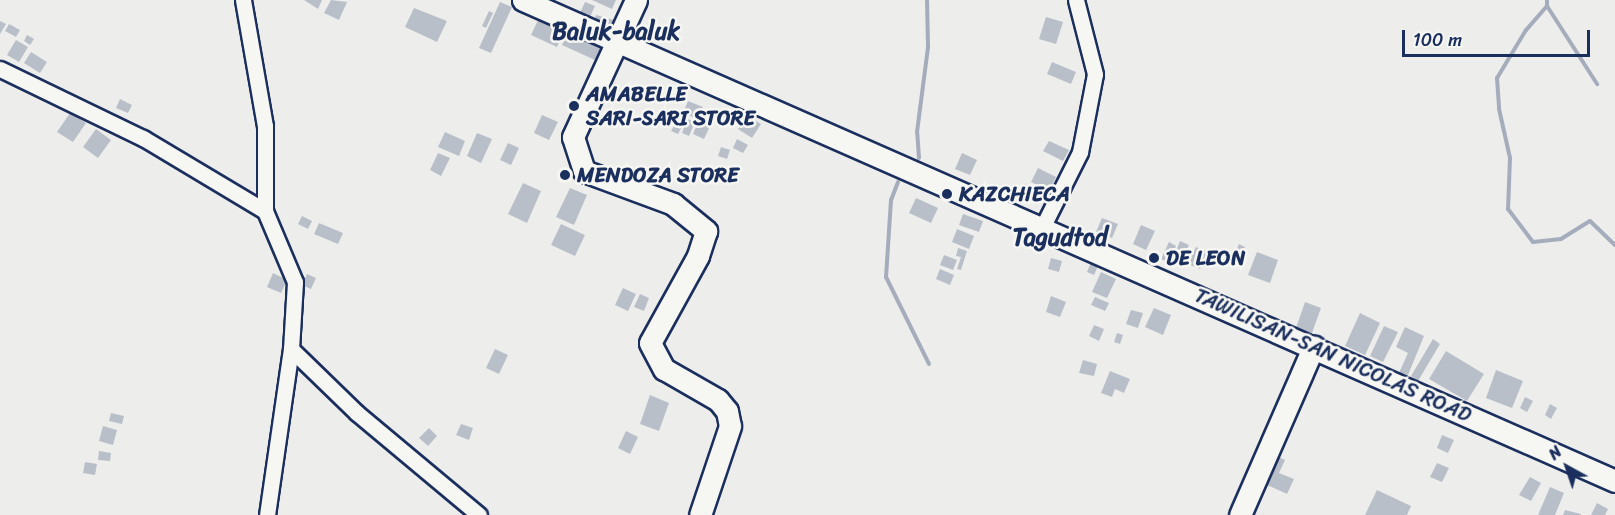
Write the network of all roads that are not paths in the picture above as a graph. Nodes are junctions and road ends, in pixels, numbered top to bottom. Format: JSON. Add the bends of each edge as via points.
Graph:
{"nodes":[{"id":1,"x":243,"y":0,"type":"edge"},
{"id":2,"x":524,"y":0,"type":"edge"},
{"id":3,"x":636,"y":0,"type":"edge"},
{"id":4,"x":1077,"y":0,"type":"edge"},
{"id":5,"x":616,"y":40,"type":"junction"},
{"id":6,"x":0,"y":69,"type":"edge"},
{"id":7,"x":265,"y":212,"type":"junction"},
{"id":8,"x":1043,"y":226,"type":"junction"},
{"id":9,"x":1314,"y":346,"type":"junction"},
{"id":10,"x":291,"y":349,"type":"junction"},
{"id":11,"x":1615,"y":481,"type":"edge"},
{"id":12,"x":267,"y":515,"type":"edge"},
{"id":13,"x":479,"y":515,"type":"edge"},
{"id":14,"x":700,"y":515,"type":"edge"},
{"id":15,"x":1240,"y":515,"type":"edge"}],
"edges":[{"from":1,"to":7,"type":"street","via":[[265,126]]},
{"from":2,"to":5,"type":"main road","name":"TAWILISAN-SAN NICOLAS ROAD"},
{"from":3,"to":5,"type":"main road"},
{"from":4,"to":8,"type":"street","via":[[1095,74],[1080,152]]},
{"from":5,"to":8,"type":"main road","name":"TAWILISAN-SAN NICOLAS ROAD"},
{"from":5,"to":14,"type":"main road","via":[[573,137],[584,171],[673,204],[706,231],[698,256],[650,343],[664,369],[718,400],[727,411],[730,426]]},
{"from":6,"to":7,"type":"street","via":[[143,138]]},
{"from":7,"to":10,"type":"street","via":[[295,282]]},
{"from":8,"to":9,"type":"main road","name":"TAWILISAN-SAN NICOLAS ROAD"},
{"from":9,"to":11,"type":"main road","name":"TAWILISAN-SAN NICOLAS ROAD"},
{"from":9,"to":15,"type":"main road"},
{"from":10,"to":12,"type":"street"},
{"from":10,"to":13,"type":"street","via":[[357,413]]}]}
